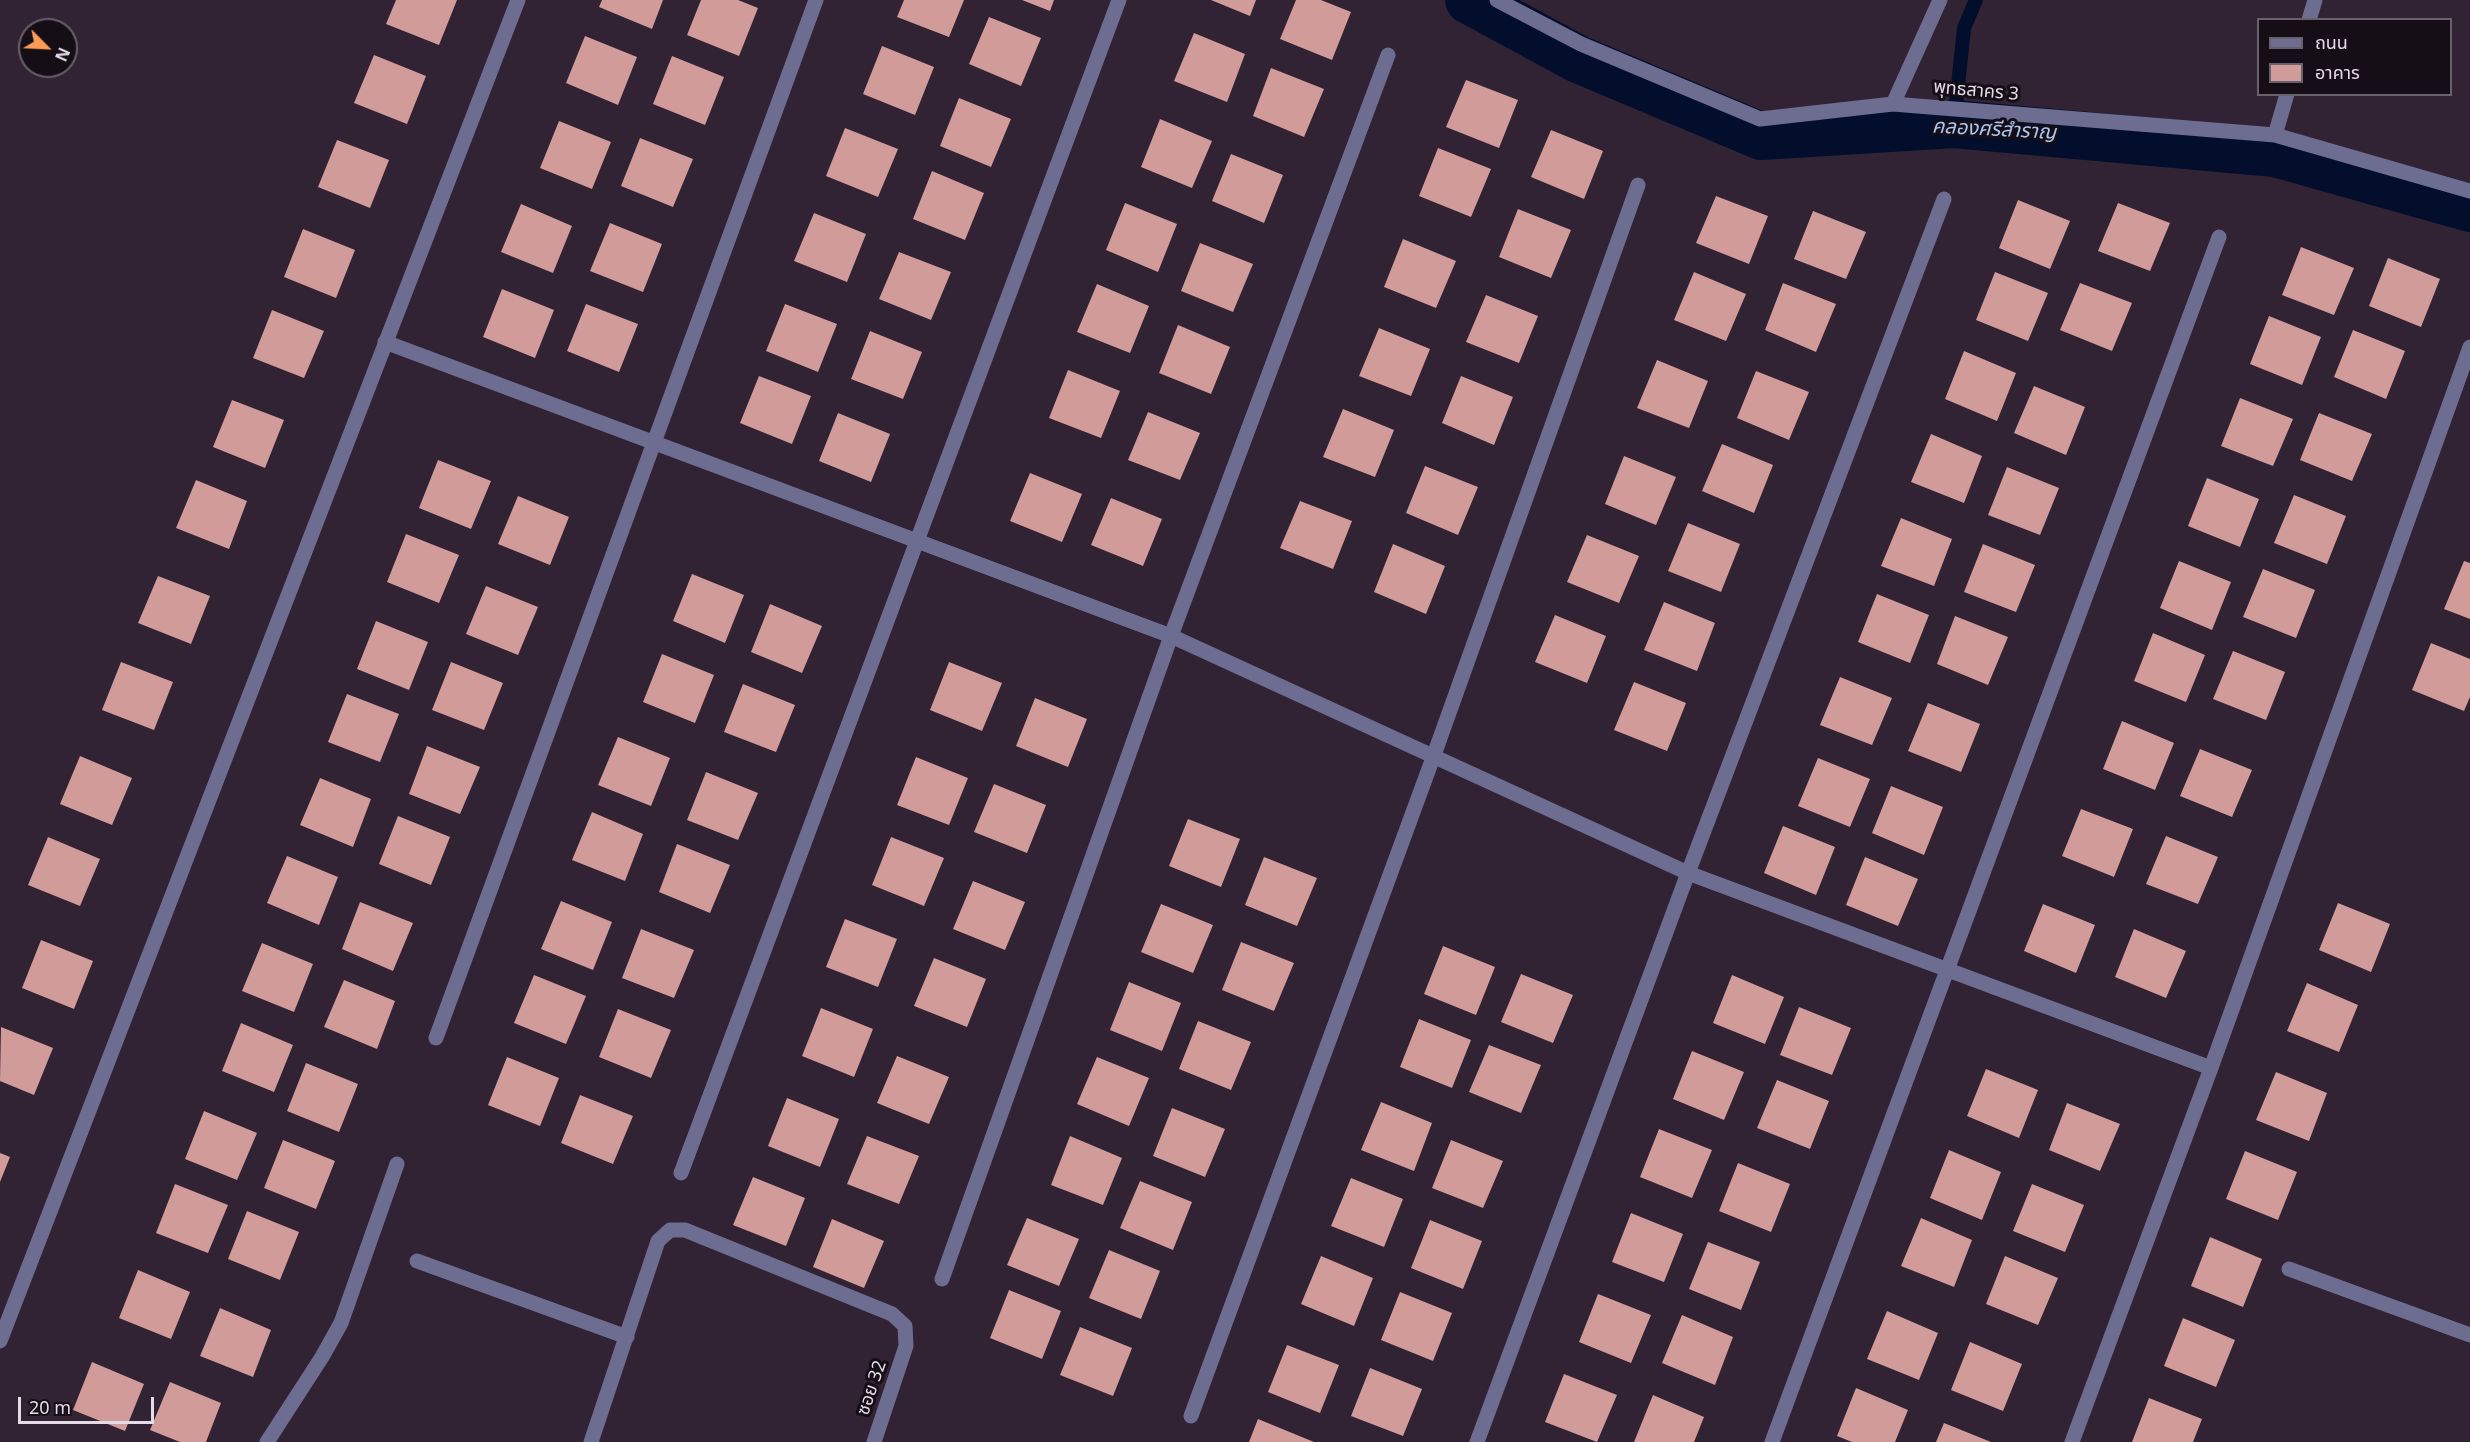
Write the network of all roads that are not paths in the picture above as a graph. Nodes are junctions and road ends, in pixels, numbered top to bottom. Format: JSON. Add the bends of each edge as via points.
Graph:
{"nodes":[{"id":1,"x":518,"y":0,"type":"edge"},
{"id":2,"x":816,"y":0,"type":"edge"},
{"id":3,"x":1119,"y":0,"type":"edge"},
{"id":4,"x":1497,"y":0,"type":"edge"},
{"id":5,"x":1940,"y":0,"type":"edge"},
{"id":6,"x":2315,"y":0,"type":"edge"},
{"id":7,"x":2310,"y":18,"type":"edge"},
{"id":8,"x":1388,"y":55,"type":"dead end"},
{"id":9,"x":2286,"y":96,"type":"edge"},
{"id":10,"x":1893,"y":104,"type":"junction"},
{"id":11,"x":2275,"y":135,"type":"junction"},
{"id":12,"x":1638,"y":185,"type":"dead end"},
{"id":13,"x":2470,"y":191,"type":"edge"},
{"id":14,"x":1944,"y":199,"type":"dead end"},
{"id":15,"x":2219,"y":237,"type":"dead end"},
{"id":16,"x":385,"y":342,"type":"junction"},
{"id":17,"x":2470,"y":347,"type":"edge"},
{"id":18,"x":654,"y":443,"type":"junction"},
{"id":19,"x":916,"y":540,"type":"junction"},
{"id":20,"x":1171,"y":636,"type":"junction"},
{"id":21,"x":1434,"y":755,"type":"junction"},
{"id":22,"x":1688,"y":873,"type":"junction"},
{"id":23,"x":1947,"y":969,"type":"junction"},
{"id":24,"x":436,"y":1038,"type":"dead end"},
{"id":25,"x":2211,"y":1068,"type":"junction"},
{"id":26,"x":397,"y":1164,"type":"dead end"},
{"id":27,"x":681,"y":1173,"type":"dead end"},
{"id":28,"x":417,"y":1261,"type":"dead end"},
{"id":29,"x":2289,"y":1269,"type":"dead end"},
{"id":30,"x":942,"y":1279,"type":"dead end"},
{"id":31,"x":2470,"y":1335,"type":"edge"},
{"id":32,"x":627,"y":1337,"type":"junction"},
{"id":33,"x":0,"y":1341,"type":"edge"},
{"id":34,"x":1191,"y":1416,"type":"dead end"},
{"id":35,"x":267,"y":1442,"type":"edge"},
{"id":36,"x":591,"y":1442,"type":"edge"},
{"id":37,"x":874,"y":1442,"type":"edge"},
{"id":38,"x":1477,"y":1442,"type":"edge"},
{"id":39,"x":1772,"y":1442,"type":"edge"},
{"id":40,"x":2072,"y":1442,"type":"edge"}],
"edges":[{"from":1,"to":16,"type":"street"},
{"from":2,"to":18,"type":"street"},
{"from":3,"to":19,"type":"street"},
{"from":4,"to":10,"type":"street","name":"พุทธสาคร 3","via":[[1581,44],[1760,119]]},
{"from":5,"to":10,"type":"street"},
{"from":6,"to":7,"type":"street"},
{"from":8,"to":20,"type":"street"},
{"from":9,"to":11,"type":"street"},
{"from":10,"to":11,"type":"street","name":"พุทธสาคร 3"},
{"from":11,"to":13,"type":"street","name":"พุทธสาคร 3"},
{"from":12,"to":21,"type":"street"},
{"from":14,"to":22,"type":"street"},
{"from":15,"to":23,"type":"street"},
{"from":16,"to":18,"type":"street"},
{"from":16,"to":33,"type":"street"},
{"from":17,"to":25,"type":"street"},
{"from":18,"to":19,"type":"street"},
{"from":18,"to":24,"type":"street"},
{"from":19,"to":20,"type":"street"},
{"from":19,"to":27,"type":"street"},
{"from":20,"to":21,"type":"street"},
{"from":20,"to":30,"type":"street"},
{"from":21,"to":22,"type":"street"},
{"from":21,"to":34,"type":"street"},
{"from":22,"to":23,"type":"street"},
{"from":22,"to":38,"type":"street"},
{"from":23,"to":25,"type":"street"},
{"from":23,"to":39,"type":"street"},
{"from":25,"to":40,"type":"street"},
{"from":26,"to":35,"type":"street","via":[[341,1323]]},
{"from":28,"to":32,"type":"street"},
{"from":29,"to":31,"type":"street"},
{"from":32,"to":36,"type":"street"},
{"from":32,"to":37,"type":"street","name":"ซอย 32","via":[[658,1241],[670,1230],[685,1230],[892,1314],[905,1326],[906,1346]]}]}
